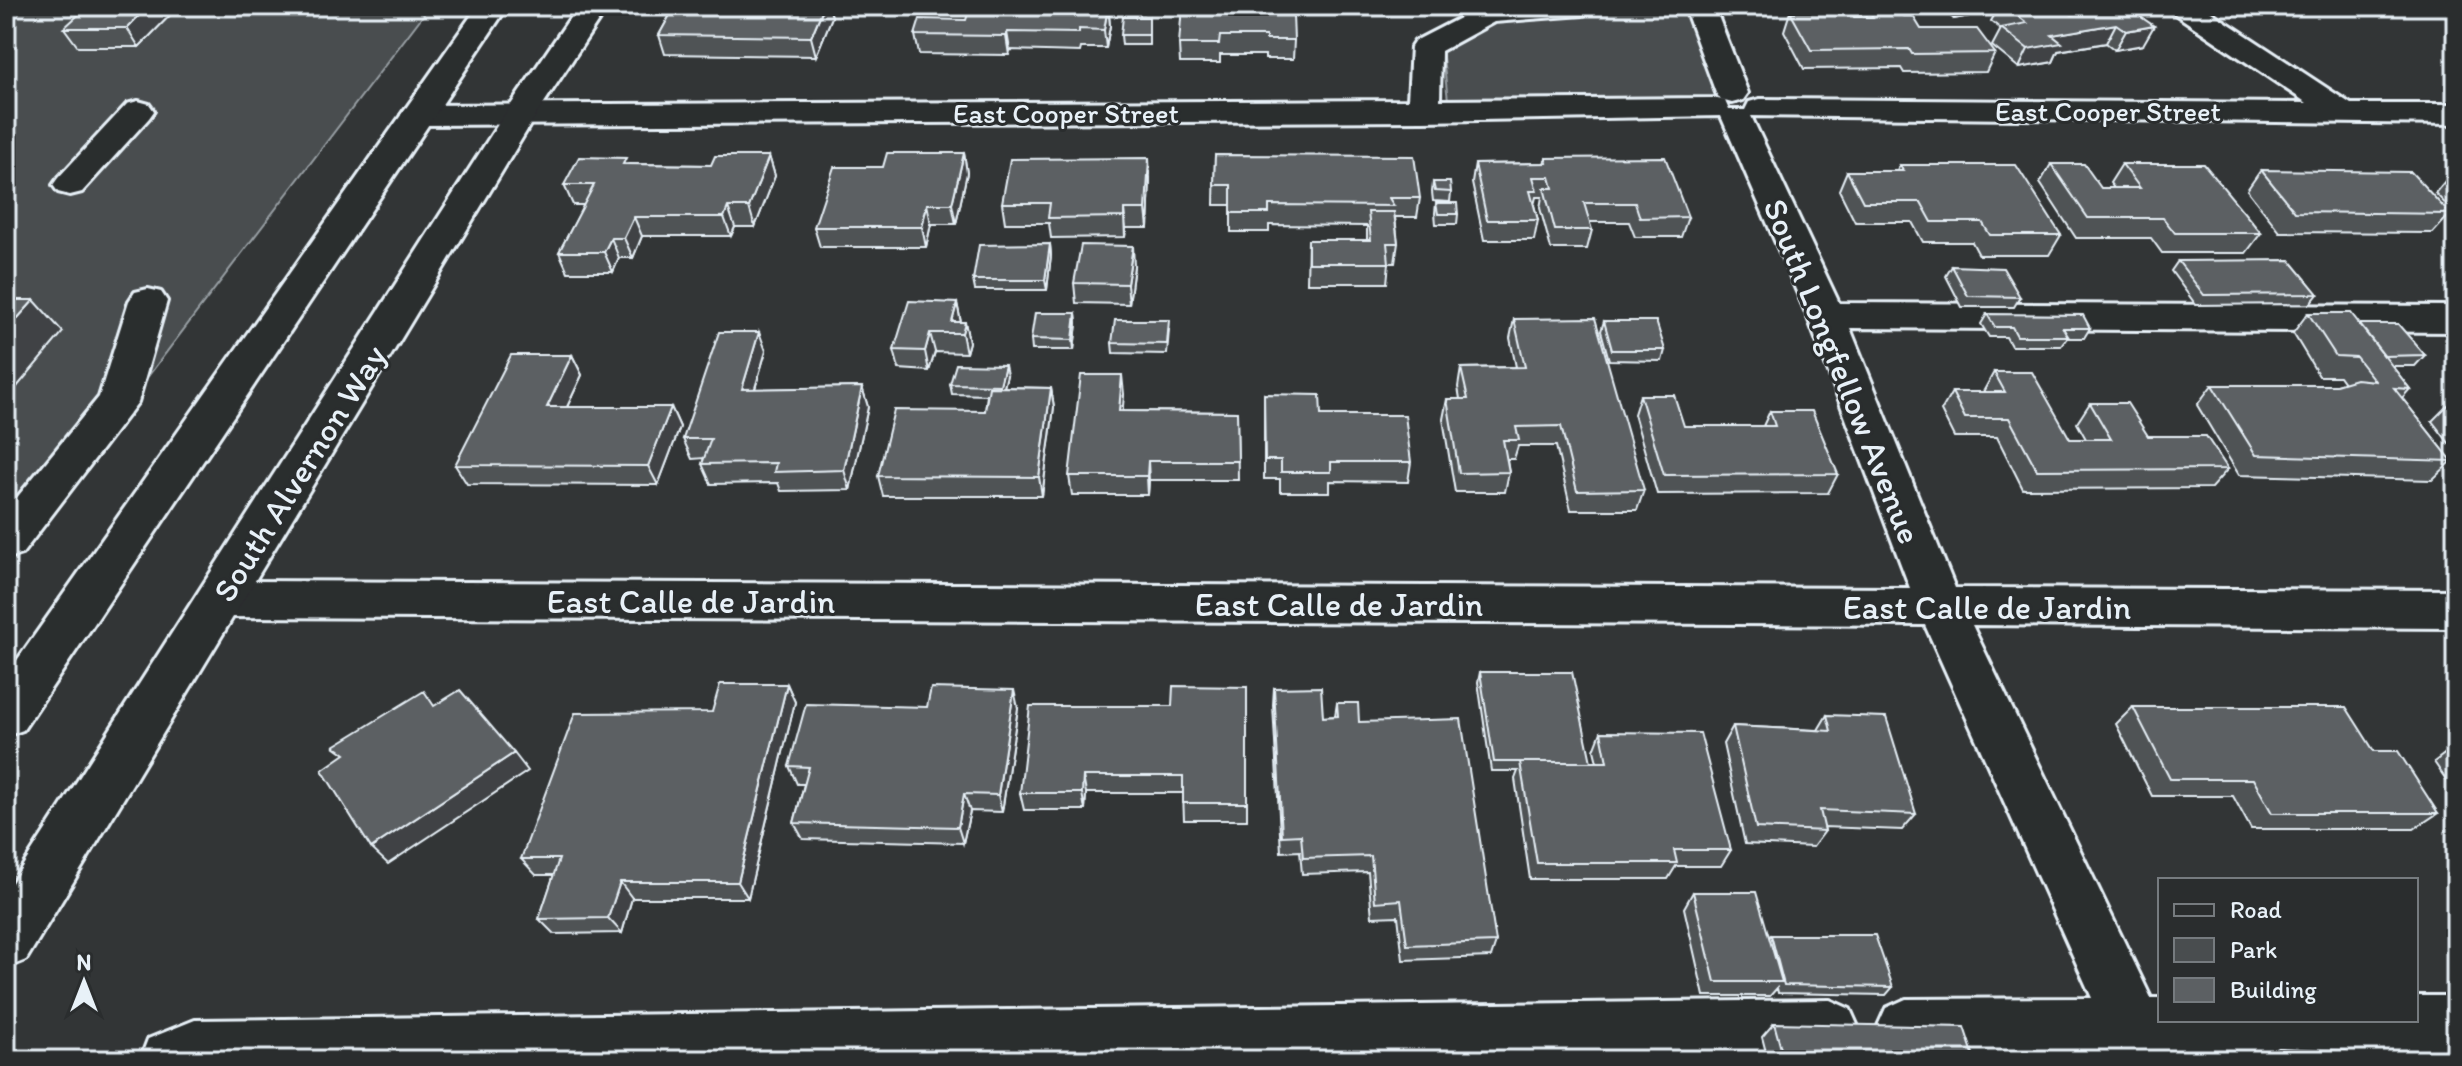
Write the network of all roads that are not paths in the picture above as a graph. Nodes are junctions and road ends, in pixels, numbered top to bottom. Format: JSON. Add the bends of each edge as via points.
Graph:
{"nodes":[{"id":1,"x":493,"y":6,"type":"edge"},
{"id":2,"x":593,"y":6,"type":"edge"},
{"id":3,"x":1583,"y":6,"type":"edge"},
{"id":4,"x":1699,"y":6,"type":"edge"},
{"id":5,"x":2182,"y":6,"type":"edge"},
{"id":6,"x":1735,"y":107,"type":"junction"},
{"id":7,"x":138,"y":111,"type":"dead end"},
{"id":8,"x":1423,"y":111,"type":"junction"},
{"id":9,"x":2342,"y":112,"type":"junction"},
{"id":10,"x":2456,"y":114,"type":"edge"},
{"id":11,"x":417,"y":115,"type":"junction"},
{"id":12,"x":520,"y":115,"type":"junction"},
{"id":13,"x":70,"y":185,"type":"dead end"},
{"id":14,"x":148,"y":301,"type":"dead end"},
{"id":15,"x":1826,"y":315,"type":"junction"},
{"id":16,"x":2456,"y":319,"type":"edge"},
{"id":17,"x":6,"y":542,"type":"edge"},
{"id":18,"x":221,"y":599,"type":"junction"},
{"id":19,"x":1940,"y":607,"type":"junction"},
{"id":20,"x":2456,"y":609,"type":"edge"},
{"id":21,"x":6,"y":715,"type":"edge"},
{"id":22,"x":6,"y":941,"type":"edge"},
{"id":23,"x":2456,"y":1025,"type":"edge"},
{"id":24,"x":2142,"y":1043,"type":"edge"},
{"id":25,"x":169,"y":1060,"type":"edge"}],
"edges":[{"from":1,"to":11,"type":"street"},
{"from":2,"to":12,"type":"street","name":"South Alvernon Way"},
{"from":3,"to":8,"type":"street","via":[[1487,14],[1426,47]]},
{"from":4,"to":6,"type":"street","name":"South Longfellow Avenue"},
{"from":5,"to":9,"type":"street"},
{"from":6,"to":8,"type":"street","name":"East Cooper Street"},
{"from":6,"to":9,"type":"street","name":"East Cooper Street"},
{"from":6,"to":15,"type":"street","name":"South Longfellow Avenue"},
{"from":7,"to":13,"type":"street"},
{"from":8,"to":12,"type":"street","name":"East Cooper Street"},
{"from":9,"to":10,"type":"street","name":"East Cooper Street"},
{"from":11,"to":12,"type":"street","name":"East Cooper Street"},
{"from":11,"to":21,"type":"street"},
{"from":12,"to":18,"type":"street","name":"South Alvernon Way"},
{"from":14,"to":17,"type":"street","via":[[118,402]]},
{"from":15,"to":16,"type":"street"},
{"from":15,"to":19,"type":"street","name":"South Longfellow Avenue"},
{"from":18,"to":19,"type":"street","name":"East Calle de Jardin"},
{"from":18,"to":22,"type":"street","name":"South Alvernon Way"},
{"from":19,"to":20,"type":"street","name":"East Calle de Jardin"},
{"from":19,"to":24,"type":"street","name":"South Longfellow Avenue"},
{"from":23,"to":24,"type":"street"},
{"from":24,"to":25,"type":"street","via":[[195,1049]]}]}
